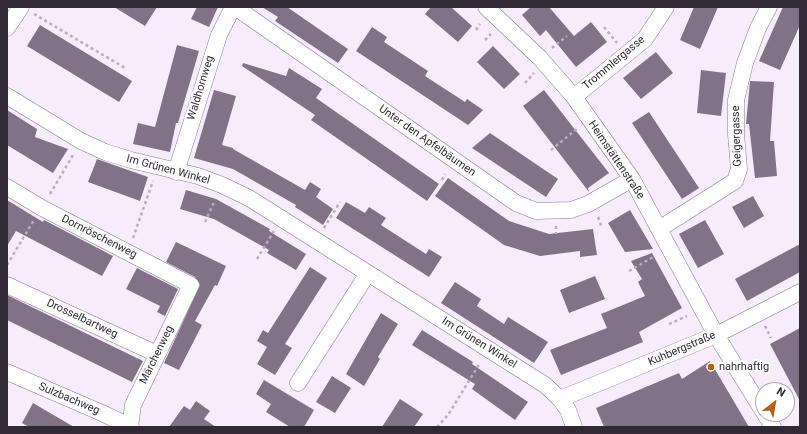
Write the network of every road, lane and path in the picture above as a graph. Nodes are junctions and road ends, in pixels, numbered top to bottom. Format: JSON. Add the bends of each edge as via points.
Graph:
{"nodes":[{"id":1,"x":234,"y":7,"type":"edge"},
{"id":2,"x":486,"y":7,"type":"edge"},
{"id":3,"x":666,"y":7,"type":"edge"},
{"id":4,"x":769,"y":7,"type":"edge"},
{"id":5,"x":25,"y":9,"type":"edge"},
{"id":6,"x":7,"y":28,"type":"edge"},
{"id":7,"x":125,"y":68,"type":"dead end"},
{"id":8,"x":7,"y":96,"type":"edge"},
{"id":9,"x":574,"y":97,"type":"junction"},
{"id":10,"x":589,"y":119,"type":"junction"},
{"id":11,"x":81,"y":141,"type":"junction"},
{"id":12,"x":551,"y":150,"type":"dead end"},
{"id":13,"x":158,"y":167,"type":"junction"},
{"id":14,"x":176,"y":172,"type":"junction"},
{"id":15,"x":632,"y":180,"type":"junction"},
{"id":16,"x":222,"y":185,"type":"junction"},
{"id":17,"x":7,"y":187,"type":"edge"},
{"id":18,"x":340,"y":202,"type":"dead end"},
{"id":19,"x":42,"y":208,"type":"junction"},
{"id":20,"x":281,"y":218,"type":"junction"},
{"id":21,"x":205,"y":222,"type":"dead end"},
{"id":22,"x":660,"y":229,"type":"junction"},
{"id":23,"x":316,"y":241,"type":"junction"},
{"id":24,"x":669,"y":247,"type":"junction"},
{"id":25,"x":129,"y":252,"type":"junction"},
{"id":26,"x":258,"y":259,"type":"dead end"},
{"id":27,"x":7,"y":264,"type":"edge"},
{"id":28,"x":629,"y":271,"type":"dead end"},
{"id":29,"x":368,"y":273,"type":"junction"},
{"id":30,"x":7,"y":285,"type":"edge"},
{"id":31,"x":191,"y":285,"type":"joint"},
{"id":32,"x":800,"y":292,"type":"edge"},
{"id":33,"x":716,"y":335,"type":"junction"},
{"id":34,"x":489,"y":350,"type":"junction"},
{"id":35,"x":157,"y":354,"type":"junction"},
{"id":36,"x":7,"y":372,"type":"edge"},
{"id":37,"x":298,"y":383,"type":"dead end"},
{"id":38,"x":755,"y":398,"type":"edge"},
{"id":39,"x":560,"y":399,"type":"junction"},
{"id":40,"x":130,"y":427,"type":"edge"},
{"id":41,"x":438,"y":427,"type":"edge"},
{"id":42,"x":574,"y":427,"type":"edge"}],
"edges":[{"from":1,"to":14,"type":"street","name":"Waldhornweg","via":[[218,35]]},
{"from":1,"to":15,"type":"street","name":"Unter den Apfelbäumen","via":[[516,203],[536,210],[571,210],[588,204]]},
{"from":2,"to":9,"type":"street","name":"Heimstättenstraße","via":[[540,58]]},
{"from":3,"to":9,"type":"street","name":"Trommlergasse","via":[[644,39]]},
{"from":4,"to":22,"type":"street","name":"Geigergasse","via":[[745,63],[736,100],[739,169],[735,181]]},
{"from":5,"to":6,"type":"street"},
{"from":5,"to":7,"type":"path"},
{"from":8,"to":11,"type":"street","name":"Im Grünen Winkel"},
{"from":9,"to":10,"type":"street","name":"Heimstättenstraße"},
{"from":10,"to":12,"type":"path"},
{"from":10,"to":15,"type":"street","name":"Heimstättenstraße"},
{"from":11,"to":13,"type":"street","name":"Im Grünen Winkel","via":[[105,152]]},
{"from":11,"to":19,"type":"path"},
{"from":13,"to":14,"type":"street","name":"Im Grünen Winkel"},
{"from":13,"to":25,"type":"path"},
{"from":14,"to":16,"type":"street","name":"Im Grünen Winkel","via":[[198,176]]},
{"from":15,"to":22,"type":"street","name":"Heimstättenstraße"},
{"from":16,"to":20,"type":"street","name":"Im Grünen Winkel"},
{"from":16,"to":21,"type":"path"},
{"from":17,"to":19,"type":"street","name":"Dornröschenweg"},
{"from":18,"to":23,"type":"path"},
{"from":19,"to":25,"type":"street","name":"Dornröschenweg"},
{"from":19,"to":27,"type":"path"},
{"from":20,"to":23,"type":"street","name":"Im Grünen Winkel"},
{"from":20,"to":26,"type":"path"},
{"from":22,"to":24,"type":"street","name":"Heimstättenstraße"},
{"from":23,"to":29,"type":"street","name":"Im Grünen Winkel"},
{"from":24,"to":28,"type":"path"},
{"from":24,"to":33,"type":"street","name":"Heimstättenstraße"},
{"from":25,"to":31,"type":"street","name":"Dornröschenweg"},
{"from":29,"to":34,"type":"street","name":"Im Grünen Winkel"},
{"from":29,"to":37,"type":"street"},
{"from":30,"to":35,"type":"street","name":"Drosselbartweg"},
{"from":31,"to":35,"type":"street","name":"Märchenweg"},
{"from":32,"to":33,"type":"street","name":"Kuhbergstraße"},
{"from":33,"to":38,"type":"street","name":"Heimstättenstraße"},
{"from":33,"to":39,"type":"street","name":"Kuhbergstraße"},
{"from":34,"to":39,"type":"street","name":"Im Grünen Winkel","via":[[545,385]]},
{"from":34,"to":41,"type":"path","via":[[448,416]]},
{"from":35,"to":40,"type":"street","name":"Märchenweg","via":[[133,405]]},
{"from":36,"to":40,"type":"street","name":"Sulzbachweg"},
{"from":39,"to":42,"type":"street","name":"Im Grünen Winkel","via":[[568,410]]}]}
